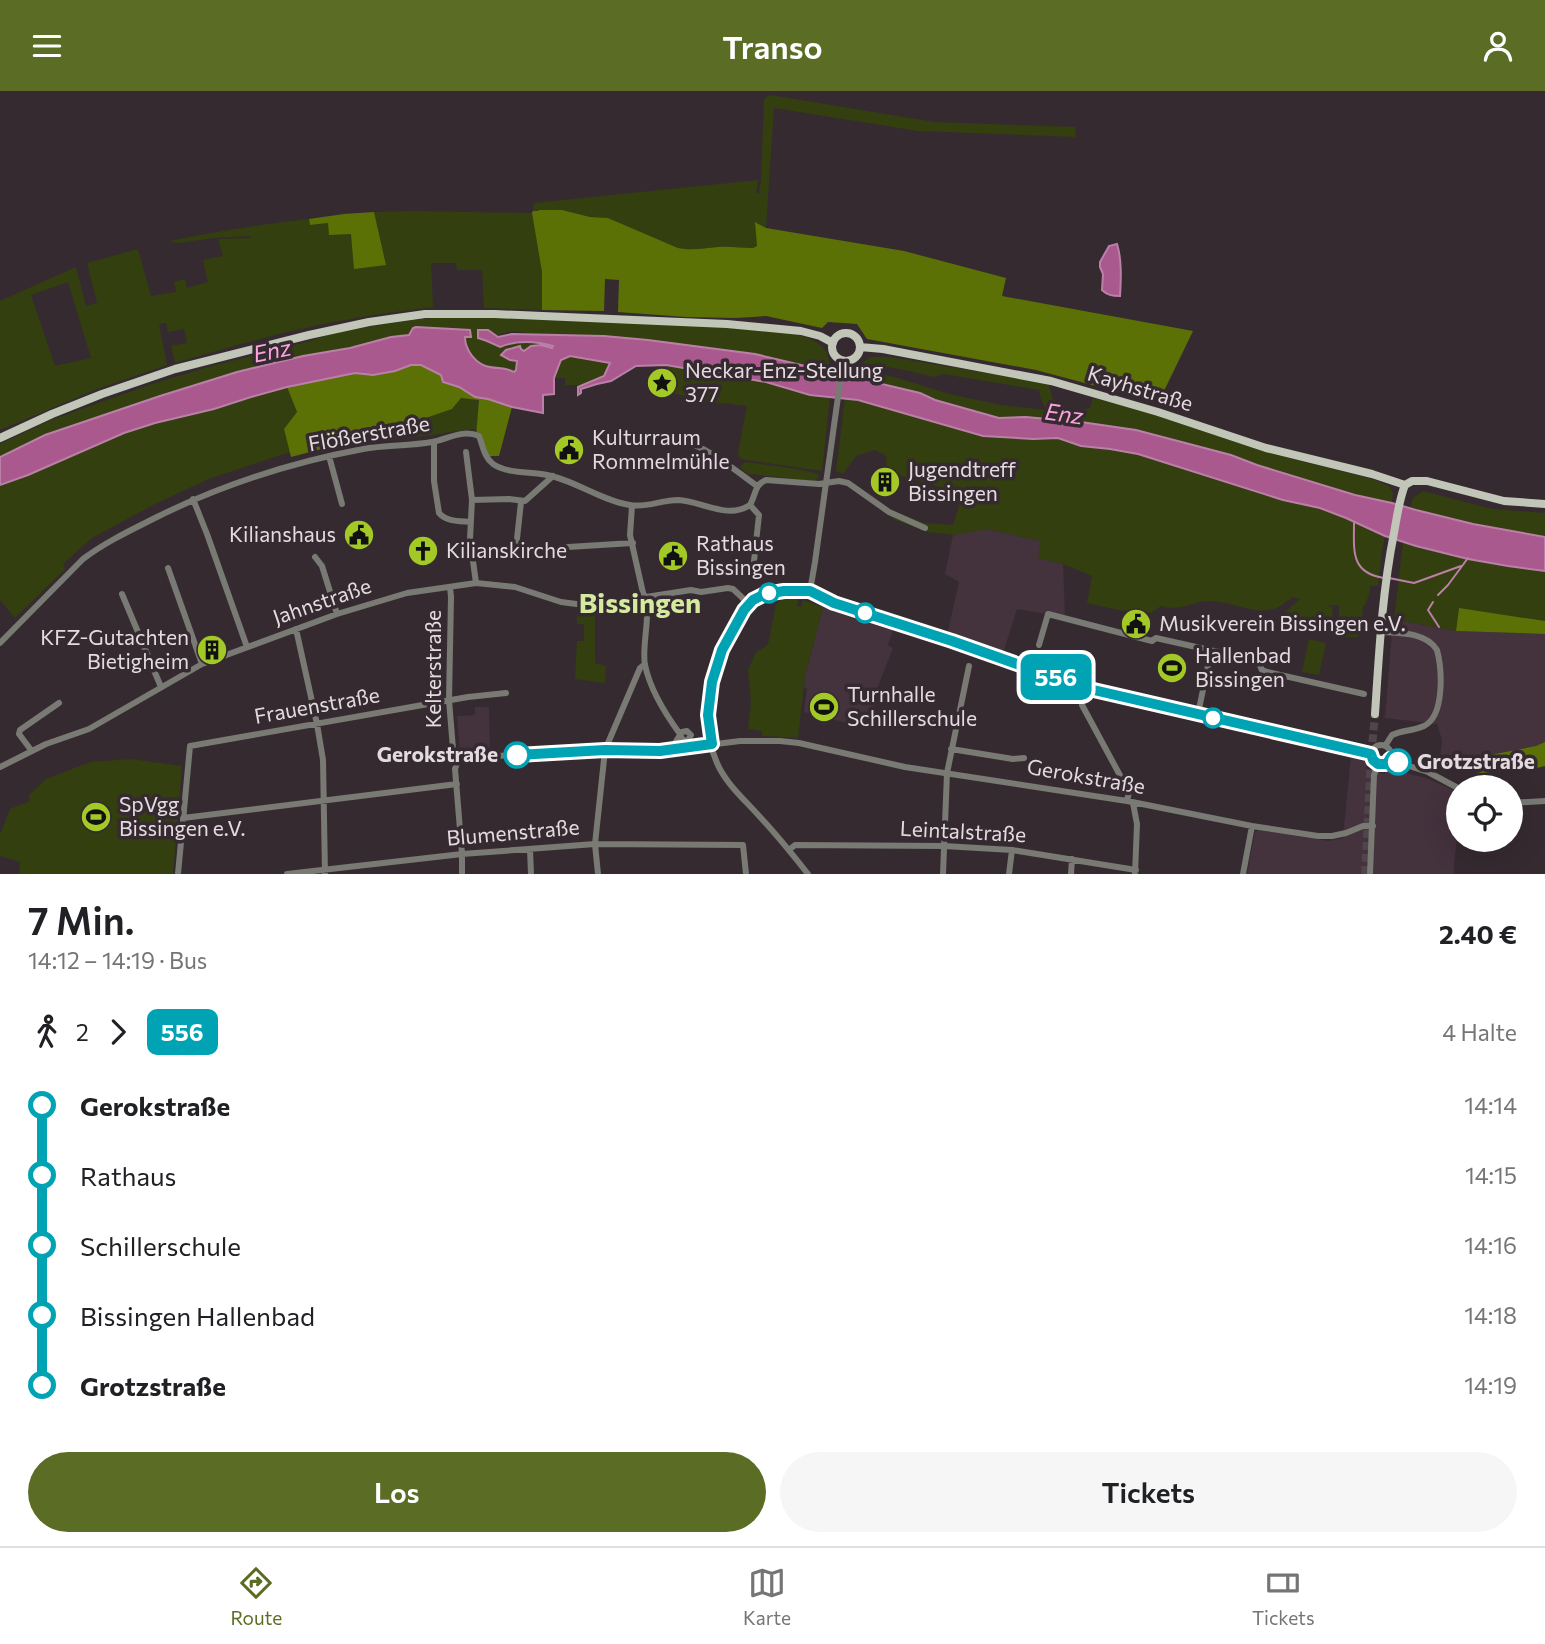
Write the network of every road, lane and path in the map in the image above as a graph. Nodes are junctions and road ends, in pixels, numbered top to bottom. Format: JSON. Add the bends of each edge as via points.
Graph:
{"nodes":[{"id":1,"x":833,"y":343,"type":"junction"},
{"id":2,"x":860,"y":347,"type":"junction"},
{"id":3,"x":843,"y":363,"type":"junction"},
{"id":4,"x":657,"y":435,"type":"dead end"},
{"id":5,"x":0,"y":438,"type":"edge"},
{"id":6,"x":434,"y":442,"type":"junction"},
{"id":7,"x":466,"y":452,"type":"dead end"},
{"id":8,"x":329,"y":456,"type":"junction"},
{"id":9,"x":553,"y":476,"type":"junction"},
{"id":10,"x":826,"y":484,"type":"junction"},
{"id":11,"x":757,"y":486,"type":"junction"},
{"id":12,"x":1404,"y":488,"type":"junction"},
{"id":13,"x":193,"y":499,"type":"junction"},
{"id":14,"x":472,"y":500,"type":"junction"},
{"id":15,"x":521,"y":502,"type":"junction"},
{"id":16,"x":342,"y":504,"type":"dead end"},
{"id":17,"x":1545,"y":504,"type":"edge"},
{"id":18,"x":750,"y":505,"type":"junction"},
{"id":19,"x":632,"y":506,"type":"junction"},
{"id":20,"x":470,"y":522,"type":"junction"},
{"id":21,"x":925,"y":528,"type":"dead end"},
{"id":22,"x":633,"y":543,"type":"junction"},
{"id":23,"x":568,"y":547,"type":"dead end"},
{"id":24,"x":516,"y":548,"type":"dead end"},
{"id":25,"x":316,"y":557,"type":"dead end"},
{"id":26,"x":168,"y":568,"type":"dead end"},
{"id":27,"x":753,"y":571,"type":"dead end"},
{"id":28,"x":476,"y":583,"type":"junction"},
{"id":29,"x":450,"y":587,"type":"junction"},
{"id":30,"x":810,"y":591,"type":"junction"},
{"id":31,"x":122,"y":594,"type":"dead end"},
{"id":32,"x":646,"y":597,"type":"junction"},
{"id":33,"x":749,"y":604,"type":"junction"},
{"id":34,"x":646,"y":608,"type":"junction"},
{"id":35,"x":337,"y":614,"type":"junction"},
{"id":36,"x":296,"y":629,"type":"junction"},
{"id":37,"x":1381,"y":632,"type":"junction"},
{"id":38,"x":0,"y":643,"type":"edge"},
{"id":39,"x":1039,"y":645,"type":"dead end"},
{"id":40,"x":247,"y":647,"type":"junction"},
{"id":41,"x":1212,"y":651,"type":"junction"},
{"id":42,"x":202,"y":664,"type":"junction"},
{"id":43,"x":645,"y":664,"type":"junction"},
{"id":44,"x":969,"y":666,"type":"dead end"},
{"id":45,"x":161,"y":687,"type":"junction"},
{"id":46,"x":1085,"y":688,"type":"junction"},
{"id":47,"x":506,"y":693,"type":"dead end"},
{"id":48,"x":1364,"y":694,"type":"dead end"},
{"id":49,"x":449,"y":700,"type":"junction"},
{"id":50,"x":59,"y":703,"type":"dead end"},
{"id":51,"x":1198,"y":713,"type":"junction"},
{"id":52,"x":1375,"y":714,"type":"tunnel mouth"},
{"id":53,"x":900,"y":716,"type":"dead end"},
{"id":54,"x":317,"y":724,"type":"junction"},
{"id":55,"x":957,"y":724,"type":"junction"},
{"id":56,"x":712,"y":744,"type":"junction"},
{"id":57,"x":1385,"y":746,"type":"junction"},
{"id":58,"x":951,"y":749,"type":"junction"},
{"id":59,"x":31,"y":750,"type":"junction"},
{"id":60,"x":605,"y":750,"type":"junction"},
{"id":61,"x":671,"y":750,"type":"junction"},
{"id":62,"x":1371,"y":754,"type":"junction"},
{"id":63,"x":1024,"y":758,"type":"dead end"},
{"id":64,"x":1390,"y":759,"type":"junction"},
{"id":65,"x":458,"y":761,"type":"junction"},
{"id":66,"x":1378,"y":764,"type":"junction"},
{"id":67,"x":0,"y":767,"type":"edge"},
{"id":68,"x":947,"y":773,"type":"junction"},
{"id":69,"x":1446,"y":781,"type":"edge"},
{"id":70,"x":457,"y":784,"type":"junction"},
{"id":71,"x":323,"y":801,"type":"junction"},
{"id":72,"x":1545,"y":801,"type":"edge"},
{"id":73,"x":1130,"y":802,"type":"junction"},
{"id":74,"x":1523,"y":802,"type":"edge"},
{"id":75,"x":183,"y":818,"type":"junction"},
{"id":76,"x":1252,"y":826,"type":"junction"},
{"id":77,"x":1373,"y":826,"type":"junction"},
{"id":78,"x":595,"y":844,"type":"junction"},
{"id":79,"x":944,"y":846,"type":"junction"},
{"id":80,"x":530,"y":849,"type":"junction"},
{"id":81,"x":789,"y":850,"type":"junction"},
{"id":82,"x":1012,"y":850,"type":"junction"},
{"id":83,"x":462,"y":853,"type":"junction"},
{"id":84,"x":1072,"y":859,"type":"junction"},
{"id":85,"x":325,"y":872,"type":"edge"},
{"id":86,"x":1136,"y":872,"type":"edge"},
{"id":87,"x":178,"y":874,"type":"edge"},
{"id":88,"x":287,"y":874,"type":"edge"},
{"id":89,"x":461,"y":874,"type":"edge"},
{"id":90,"x":531,"y":874,"type":"edge"},
{"id":91,"x":598,"y":874,"type":"edge"},
{"id":92,"x":746,"y":874,"type":"edge"},
{"id":93,"x":808,"y":874,"type":"edge"},
{"id":94,"x":943,"y":874,"type":"edge"},
{"id":95,"x":1009,"y":874,"type":"edge"},
{"id":96,"x":1071,"y":874,"type":"edge"},
{"id":97,"x":1243,"y":874,"type":"edge"},
{"id":98,"x":1370,"y":874,"type":"edge"}],
"edges":[{"from":1,"to":2,"type":"main road","via":[[846,333],[856,337]]},
{"from":1,"to":3,"type":"main road","via":[[835,356]]},
{"from":1,"to":5,"type":"main road","via":[[801,331],[727,324],[425,314],[309,335],[184,367],[102,394]]},
{"from":2,"to":3,"type":"main road","via":[[855,358]]},
{"from":2,"to":12,"type":"main road","name":"Kayhstraße","via":[[1051,381],[1266,448],[1372,474]]},
{"from":3,"to":10,"type":"street"},
{"from":4,"to":11,"type":"street","via":[[700,446]]},
{"from":6,"to":8,"type":"street","name":"Flößerstraße"},
{"from":6,"to":9,"type":"street","name":"Flößerstraße","via":[[473,433],[500,468]]},
{"from":6,"to":20,"type":"street","via":[[439,513],[450,520]]},
{"from":7,"to":14,"type":"street"},
{"from":8,"to":13,"type":"street","name":"Flößerstraße"},
{"from":8,"to":16,"type":"street"},
{"from":9,"to":15,"type":"street"},
{"from":9,"to":19,"type":"street","name":"Flößerstraße"},
{"from":10,"to":11,"type":"street","via":[[773,479]]},
{"from":10,"to":21,"type":"street","via":[[848,483],[870,501]]},
{"from":10,"to":30,"type":"street"},
{"from":11,"to":18,"type":"street"},
{"from":12,"to":17,"type":"main road","via":[[1412,481],[1427,481],[1504,501]]},
{"from":12,"to":37,"type":"main road","via":[[1390,553]]},
{"from":13,"to":38,"type":"street","name":"Flößerstraße","via":[[92,552]]},
{"from":13,"to":40,"type":"street"},
{"from":14,"to":15,"type":"street"},
{"from":14,"to":20,"type":"street"},
{"from":15,"to":24,"type":"street"},
{"from":18,"to":19,"type":"street","name":"Flößerstraße","via":[[738,511],[680,501]]},
{"from":18,"to":27,"type":"street","via":[[759,515]]},
{"from":19,"to":22,"type":"street"},
{"from":20,"to":28,"type":"street"},
{"from":22,"to":23,"type":"street"},
{"from":22,"to":32,"type":"street"},
{"from":25,"to":35,"type":"street"},
{"from":26,"to":42,"type":"street"},
{"from":28,"to":29,"type":"street","name":"Jahnstraße"},
{"from":28,"to":34,"type":"street","name":"Jahnstraße","via":[[514,587],[562,602]]},
{"from":29,"to":35,"type":"street","name":"Jahnstraße","via":[[407,593]]},
{"from":29,"to":49,"type":"street","name":"Kelterstraße"},
{"from":30,"to":33,"type":"street","via":[[771,592]]},
{"from":30,"to":46,"type":"street"},
{"from":31,"to":45,"type":"street"},
{"from":32,"to":33,"type":"street","via":[[729,588]]},
{"from":32,"to":34,"type":"street"},
{"from":33,"to":56,"type":"street","via":[[722,650],[712,682],[708,715]]},
{"from":34,"to":43,"type":"street"},
{"from":35,"to":36,"type":"street","name":"Jahnstraße"},
{"from":36,"to":40,"type":"street","name":"Jahnstraße"},
{"from":36,"to":54,"type":"street"},
{"from":37,"to":52,"type":"main road"},
{"from":37,"to":57,"type":"street","via":[[1428,639],[1437,649],[1441,678],[1432,720],[1392,735]]},
{"from":39,"to":41,"type":"street","via":[[1048,614]]},
{"from":40,"to":42,"type":"street","name":"Jahnstraße"},
{"from":41,"to":48,"type":"street","via":[[1254,660],[1267,673]]},
{"from":41,"to":51,"type":"street"},
{"from":42,"to":45,"type":"street","name":"Jahnstraße"},
{"from":43,"to":60,"type":"street"},
{"from":43,"to":61,"type":"street","via":[[659,701],[680,734]]},
{"from":44,"to":55,"type":"street"},
{"from":45,"to":59,"type":"street","name":"Jahnstraße","via":[[89,729]]},
{"from":46,"to":51,"type":"street"},
{"from":46,"to":73,"type":"street","via":[[1082,705],[1129,792]]},
{"from":47,"to":49,"type":"street","name":"Frauenstraße"},
{"from":49,"to":54,"type":"street","name":"Frauenstraße"},
{"from":49,"to":65,"type":"street","name":"Kelterstraße"},
{"from":50,"to":59,"type":"street","via":[[20,730]]},
{"from":51,"to":62,"type":"street"},
{"from":53,"to":55,"type":"street"},
{"from":54,"to":71,"type":"street"},
{"from":54,"to":75,"type":"street","name":"Frauenstraße","via":[[190,746]]},
{"from":55,"to":58,"type":"street"},
{"from":56,"to":61,"type":"street","name":"Gerokstraße"},
{"from":56,"to":68,"type":"street","name":"Gerokstraße","via":[[799,743]]},
{"from":56,"to":81,"type":"street","via":[[730,784]]},
{"from":57,"to":62,"type":"street","via":[[1376,747]]},
{"from":57,"to":64,"type":"street"},
{"from":58,"to":63,"type":"street"},
{"from":58,"to":68,"type":"street"},
{"from":59,"to":67,"type":"street","name":"Jahnstraße"},
{"from":60,"to":61,"type":"street","name":"Gerokstraße"},
{"from":60,"to":65,"type":"street","name":"Gerokstraße"},
{"from":60,"to":78,"type":"street"},
{"from":62,"to":66,"type":"street"},
{"from":64,"to":66,"type":"street"},
{"from":64,"to":69,"type":"street"},
{"from":65,"to":70,"type":"street","name":"Kelterstraße"},
{"from":66,"to":77,"type":"street"},
{"from":68,"to":73,"type":"street","name":"Gerokstraße"},
{"from":68,"to":79,"type":"street"},
{"from":70,"to":71,"type":"street"},
{"from":70,"to":83,"type":"street","name":"Kelterstraße"},
{"from":71,"to":75,"type":"street"},
{"from":71,"to":85,"type":"street"},
{"from":72,"to":74,"type":"street"},
{"from":73,"to":76,"type":"street","name":"Gerokstraße"},
{"from":73,"to":86,"type":"street","via":[[1137,824]]},
{"from":75,"to":87,"type":"street"},
{"from":76,"to":77,"type":"street","name":"Gerokstraße","via":[[1332,836]]},
{"from":76,"to":97,"type":"street"},
{"from":77,"to":98,"type":"street"},
{"from":78,"to":80,"type":"street","name":"Blumenstraße"},
{"from":78,"to":91,"type":"street"},
{"from":78,"to":92,"type":"street","name":"Blumenstraße","via":[[743,845]]},
{"from":79,"to":81,"type":"street","name":"Leintalstraße","via":[[795,845]]},
{"from":79,"to":82,"type":"street","name":"Leintalstraße"},
{"from":79,"to":94,"type":"street"},
{"from":80,"to":83,"type":"street","name":"Blumenstraße"},
{"from":80,"to":90,"type":"street"},
{"from":81,"to":93,"type":"street"},
{"from":82,"to":84,"type":"street","name":"Leintalstraße"},
{"from":82,"to":95,"type":"street"},
{"from":83,"to":85,"type":"street","name":"Blumenstraße"},
{"from":83,"to":89,"type":"street","name":"Kelterstraße"},
{"from":84,"to":86,"type":"street","name":"Leintalstraße"},
{"from":84,"to":96,"type":"street"},
{"from":85,"to":88,"type":"street","name":"Blumenstraße"}]}
